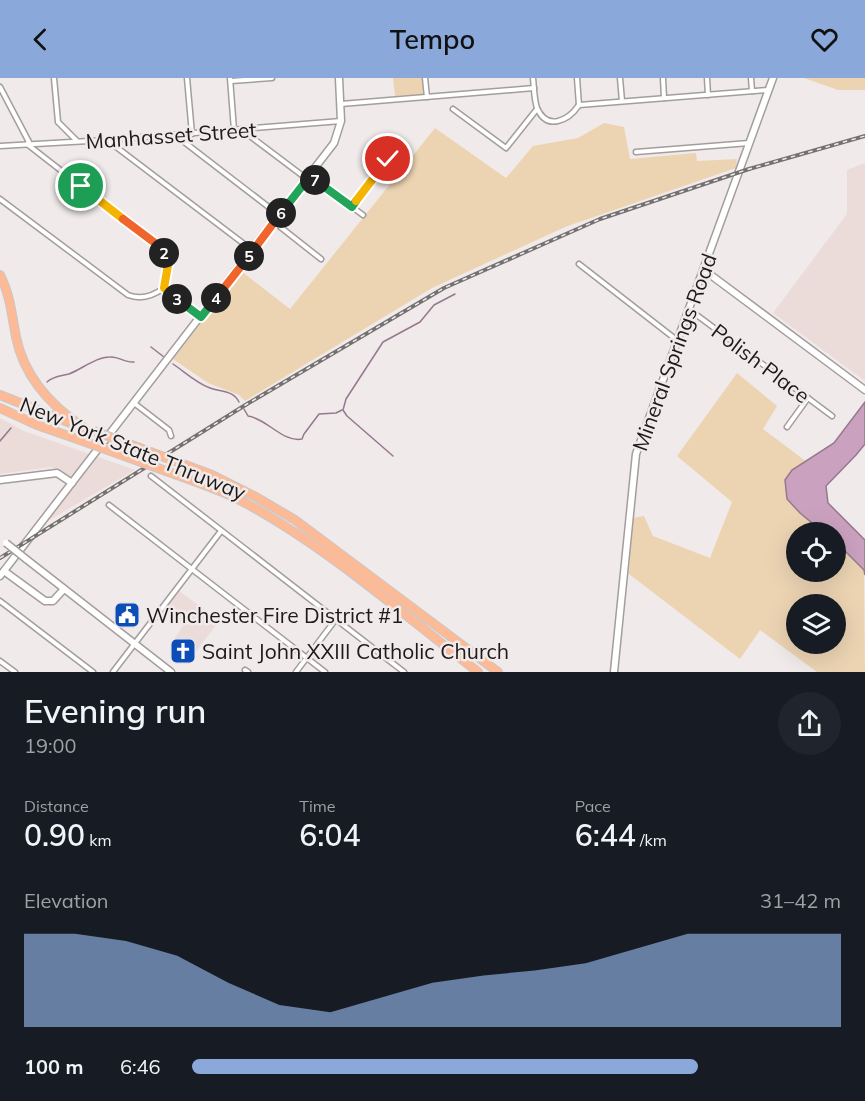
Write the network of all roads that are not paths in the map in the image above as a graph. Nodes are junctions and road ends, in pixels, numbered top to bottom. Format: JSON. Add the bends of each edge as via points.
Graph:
{"nodes":[{"id":1,"x":54,"y":78,"type":"edge"},
{"id":2,"x":187,"y":78,"type":"edge"},
{"id":3,"x":272,"y":78,"type":"edge"},
{"id":4,"x":339,"y":78,"type":"edge"},
{"id":5,"x":425,"y":78,"type":"edge"},
{"id":6,"x":533,"y":78,"type":"edge"},
{"id":7,"x":577,"y":78,"type":"edge"},
{"id":8,"x":620,"y":78,"type":"edge"},
{"id":9,"x":663,"y":78,"type":"edge"},
{"id":10,"x":707,"y":78,"type":"edge"},
{"id":11,"x":751,"y":78,"type":"edge"},
{"id":12,"x":773,"y":78,"type":"edge"},
{"id":13,"x":230,"y":80,"type":"edge"},
{"id":14,"x":0,"y":87,"type":"edge"},
{"id":15,"x":534,"y":88,"type":"junction"},
{"id":16,"x":769,"y":90,"type":"junction"},
{"id":17,"x":752,"y":91,"type":"junction"},
{"id":18,"x":708,"y":95,"type":"junction"},
{"id":19,"x":427,"y":97,"type":"junction"},
{"id":20,"x":664,"y":98,"type":"junction"},
{"id":21,"x":622,"y":102,"type":"junction"},
{"id":22,"x":341,"y":104,"type":"junction"},
{"id":23,"x":579,"y":105,"type":"junction"},
{"id":24,"x":453,"y":109,"type":"dead end"},
{"id":25,"x":537,"y":109,"type":"junction"},
{"id":26,"x":341,"y":121,"type":"junction"},
{"id":27,"x":234,"y":130,"type":"junction"},
{"id":28,"x":241,"y":130,"type":"junction"},
{"id":29,"x":192,"y":134,"type":"junction"},
{"id":30,"x":174,"y":135,"type":"junction"},
{"id":31,"x":107,"y":140,"type":"junction"},
{"id":32,"x":77,"y":141,"type":"junction"},
{"id":33,"x":750,"y":143,"type":"junction"},
{"id":34,"x":28,"y":144,"type":"junction"},
{"id":35,"x":0,"y":146,"type":"edge"},
{"id":36,"x":393,"y":152,"type":"dead end"},
{"id":37,"x":636,"y":152,"type":"dead end"},
{"id":38,"x":308,"y":178,"type":"junction"},
{"id":39,"x":0,"y":199,"type":"edge"},
{"id":40,"x":352,"y":207,"type":"junction"},
{"id":41,"x":279,"y":215,"type":"junction"},
{"id":42,"x":363,"y":215,"type":"dead end"},
{"id":43,"x":274,"y":222,"type":"junction"},
{"id":44,"x":252,"y":251,"type":"junction"},
{"id":45,"x":321,"y":259,"type":"dead end"},
{"id":46,"x":579,"y":264,"type":"dead end"},
{"id":47,"x":704,"y":270,"type":"junction"},
{"id":48,"x":0,"y":275,"type":"edge"},
{"id":49,"x":164,"y":288,"type":"junction"},
{"id":50,"x":690,"y":310,"type":"junction"},
{"id":51,"x":201,"y":317,"type":"junction"},
{"id":52,"x":679,"y":341,"type":"junction"},
{"id":53,"x":865,"y":390,"type":"edge"},
{"id":54,"x":0,"y":395,"type":"edge"},
{"id":55,"x":808,"y":398,"type":"junction"},
{"id":56,"x":134,"y":403,"type":"junction"},
{"id":57,"x":0,"y":408,"type":"edge"},
{"id":58,"x":831,"y":416,"type":"dead end"},
{"id":59,"x":787,"y":427,"type":"dead end"},
{"id":60,"x":84,"y":428,"type":"junction"},
{"id":61,"x":171,"y":436,"type":"dead end"},
{"id":62,"x":151,"y":476,"type":"dead end"},
{"id":63,"x":0,"y":480,"type":"edge"},
{"id":64,"x":72,"y":483,"type":"junction"},
{"id":65,"x":109,"y":505,"type":"dead end"},
{"id":66,"x":220,"y":531,"type":"junction"},
{"id":67,"x":0,"y":538,"type":"edge"},
{"id":68,"x":191,"y":569,"type":"junction"},
{"id":69,"x":2,"y":573,"type":"edge"},
{"id":70,"x":64,"y":589,"type":"junction"},
{"id":71,"x":0,"y":601,"type":"edge"},
{"id":72,"x":336,"y":620,"type":"junction"},
{"id":73,"x":135,"y":644,"type":"junction"},
{"id":74,"x":307,"y":658,"type":"junction"},
{"id":75,"x":0,"y":661,"type":"edge"},
{"id":76,"x":15,"y":672,"type":"edge"},
{"id":77,"x":93,"y":672,"type":"edge"},
{"id":78,"x":113,"y":672,"type":"edge"},
{"id":79,"x":171,"y":672,"type":"edge"},
{"id":80,"x":296,"y":672,"type":"edge"},
{"id":81,"x":325,"y":672,"type":"edge"},
{"id":82,"x":404,"y":672,"type":"edge"},
{"id":83,"x":478,"y":672,"type":"edge"},
{"id":84,"x":498,"y":672,"type":"edge"},
{"id":85,"x":614,"y":672,"type":"edge"}],
"edges":[{"from":1,"to":32,"type":"street","via":[[58,122]]},
{"from":2,"to":29,"type":"street"},
{"from":3,"to":13,"type":"street"},
{"from":4,"to":22,"type":"street"},
{"from":5,"to":19,"type":"street"},
{"from":6,"to":15,"type":"street"},
{"from":7,"to":23,"type":"street"},
{"from":8,"to":21,"type":"street"},
{"from":9,"to":20,"type":"street"},
{"from":10,"to":18,"type":"street"},
{"from":11,"to":17,"type":"street"},
{"from":12,"to":16,"type":"street","name":"Mineral Springs Road"},
{"from":13,"to":27,"type":"street"},
{"from":14,"to":34,"type":"street"},
{"from":15,"to":19,"type":"street"},
{"from":15,"to":25,"type":"street"},
{"from":16,"to":17,"type":"street"},
{"from":16,"to":33,"type":"street","name":"Mineral Springs Road"},
{"from":17,"to":18,"type":"street"},
{"from":18,"to":20,"type":"street"},
{"from":19,"to":22,"type":"street"},
{"from":20,"to":21,"type":"street"},
{"from":21,"to":23,"type":"street"},
{"from":22,"to":26,"type":"street"},
{"from":23,"to":25,"type":"street","via":[[570,117],[559,121],[544,117]]},
{"from":24,"to":25,"type":"street","via":[[506,148]]},
{"from":26,"to":28,"type":"street","name":"Manhasset Street"},
{"from":26,"to":38,"type":"street","via":[[334,143]]},
{"from":27,"to":28,"type":"street","name":"Manhasset Street"},
{"from":27,"to":29,"type":"street","name":"Manhasset Street"},
{"from":28,"to":38,"type":"street"},
{"from":29,"to":30,"type":"street","name":"Manhasset Street"},
{"from":30,"to":31,"type":"street","name":"Manhasset Street"},
{"from":30,"to":41,"type":"street"},
{"from":31,"to":32,"type":"street","name":"Manhasset Street"},
{"from":31,"to":44,"type":"street"},
{"from":32,"to":34,"type":"street","name":"Manhasset Street"},
{"from":33,"to":37,"type":"street"},
{"from":33,"to":47,"type":"street","name":"Mineral Springs Road"},
{"from":34,"to":35,"type":"street","name":"Manhasset Street"},
{"from":34,"to":49,"type":"street","via":[[159,247],[167,261]]},
{"from":36,"to":40,"type":"street"},
{"from":38,"to":40,"type":"street"},
{"from":38,"to":41,"type":"street"},
{"from":39,"to":49,"type":"street","via":[[128,296],[141,298]]},
{"from":40,"to":42,"type":"street"},
{"from":41,"to":43,"type":"street"},
{"from":43,"to":44,"type":"street"},
{"from":43,"to":45,"type":"street"},
{"from":44,"to":51,"type":"street"},
{"from":46,"to":52,"type":"street"},
{"from":47,"to":50,"type":"street","name":"Mineral Springs Road"},
{"from":47,"to":53,"type":"street"},
{"from":48,"to":60,"type":"highway","via":[[25,364],[44,395]]},
{"from":49,"to":51,"type":"street"},
{"from":50,"to":52,"type":"street","name":"Mineral Springs Road"},
{"from":50,"to":55,"type":"street","name":"Polish Place"},
{"from":51,"to":56,"type":"street"},
{"from":52,"to":85,"type":"street","name":"Mineral Springs Road","via":[[636,454]]},
{"from":54,"to":60,"type":"highway","name":"New York State Thruway"},
{"from":55,"to":58,"type":"street","name":"Polish Place"},
{"from":55,"to":59,"type":"street"},
{"from":56,"to":61,"type":"street","via":[[169,430]]},
{"from":56,"to":64,"type":"street"},
{"from":57,"to":83,"type":"highway","name":"New York State Thruway","bridge":true,"via":[[232,496],[328,556]]},
{"from":60,"to":84,"type":"highway","name":"New York State Thruway","bridge":true,"via":[[220,479],[295,520]]},
{"from":62,"to":66,"type":"street"},
{"from":63,"to":64,"type":"street","via":[[57,472]]},
{"from":64,"to":69,"type":"street"},
{"from":65,"to":68,"type":"street"},
{"from":66,"to":68,"type":"street"},
{"from":66,"to":72,"type":"street"},
{"from":67,"to":70,"type":"street","bridge":true},
{"from":68,"to":73,"type":"street"},
{"from":68,"to":74,"type":"street"},
{"from":69,"to":70,"type":"street","via":[[45,601],[53,601]]},
{"from":70,"to":73,"type":"street"},
{"from":71,"to":77,"type":"street"},
{"from":72,"to":74,"type":"street"},
{"from":72,"to":82,"type":"street"},
{"from":73,"to":78,"type":"street"},
{"from":73,"to":79,"type":"street"},
{"from":74,"to":80,"type":"street"},
{"from":74,"to":81,"type":"street"},
{"from":75,"to":76,"type":"street"}]}
